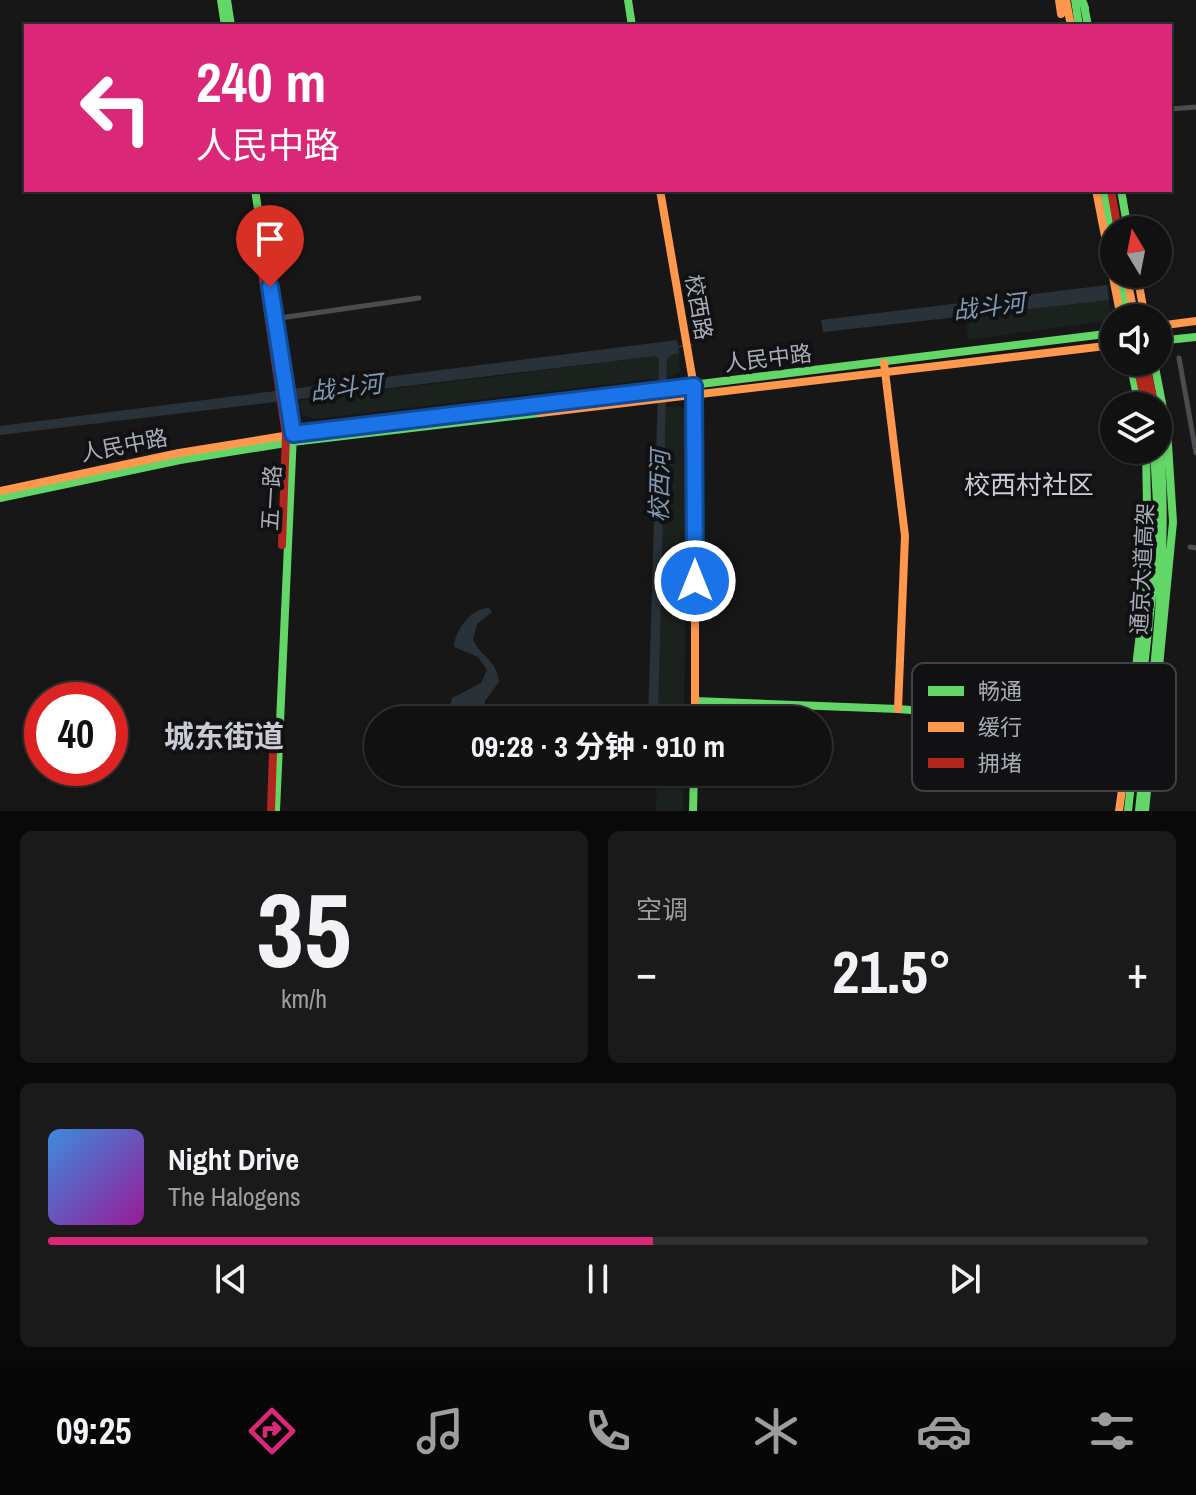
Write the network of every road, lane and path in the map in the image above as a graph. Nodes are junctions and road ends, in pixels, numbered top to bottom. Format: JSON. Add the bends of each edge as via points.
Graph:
{"nodes":[{"id":1,"x":224,"y":0,"type":"edge"},
{"id":2,"x":628,"y":0,"type":"edge"},
{"id":3,"x":1058,"y":0,"type":"edge"},
{"id":4,"x":1066,"y":0,"type":"edge"},
{"id":5,"x":1075,"y":0,"type":"edge"},
{"id":6,"x":1083,"y":3,"type":"edge"},
{"id":7,"x":225,"y":24,"type":"edge"},
{"id":8,"x":230,"y":24,"type":"edge"},
{"id":9,"x":632,"y":24,"type":"edge"},
{"id":10,"x":1063,"y":24,"type":"edge"},
{"id":11,"x":1071,"y":24,"type":"edge"},
{"id":12,"x":1079,"y":24,"type":"edge"},
{"id":13,"x":1088,"y":24,"type":"edge"},
{"id":14,"x":1196,"y":107,"type":"edge"},
{"id":15,"x":1172,"y":109,"type":"edge"},
{"id":16,"x":253,"y":192,"type":"edge"},
{"id":17,"x":253,"y":192,"type":"edge"},
{"id":18,"x":660,"y":192,"type":"edge"},
{"id":19,"x":1096,"y":192,"type":"edge"},
{"id":20,"x":1104,"y":192,"type":"edge"},
{"id":21,"x":1111,"y":192,"type":"edge"},
{"id":22,"x":1121,"y":192,"type":"edge"},
{"id":23,"x":1109,"y":216,"type":"edge"},
{"id":24,"x":1116,"y":216,"type":"edge"},
{"id":25,"x":1126,"y":216,"type":"edge"},
{"id":26,"x":419,"y":298,"type":"dead end"},
{"id":27,"x":1118,"y":304,"type":"edge"},
{"id":28,"x":269,"y":319,"type":"junction"},
{"id":29,"x":1196,"y":321,"type":"edge"},
{"id":30,"x":1172,"y":324,"type":"edge"},
{"id":31,"x":1100,"y":335,"type":"edge"},
{"id":32,"x":1196,"y":337,"type":"edge"},
{"id":33,"x":1172,"y":340,"type":"edge"},
{"id":34,"x":1100,"y":346,"type":"edge"},
{"id":35,"x":1179,"y":358,"type":"dead end"},
{"id":36,"x":884,"y":367,"type":"junction"},
{"id":37,"x":1157,"y":376,"type":"edge"},
{"id":38,"x":283,"y":388,"type":"junction"},
{"id":39,"x":694,"y":390,"type":"junction"},
{"id":40,"x":1160,"y":390,"type":"junction"},
{"id":41,"x":1138,"y":392,"type":"edge"},
{"id":42,"x":290,"y":438,"type":"junction"},
{"id":43,"x":1196,"y":453,"type":"edge"},
{"id":44,"x":1147,"y":464,"type":"edge"},
{"id":45,"x":1155,"y":464,"type":"edge"},
{"id":46,"x":1162,"y":464,"type":"edge"},
{"id":47,"x":0,"y":491,"type":"edge"},
{"id":48,"x":0,"y":498,"type":"edge"},
{"id":49,"x":1137,"y":663,"type":"edge"},
{"id":50,"x":1149,"y":663,"type":"edge"},
{"id":51,"x":1150,"y":663,"type":"edge"},
{"id":52,"x":1159,"y":663,"type":"edge"},
{"id":53,"x":695,"y":701,"type":"junction"},
{"id":54,"x":695,"y":706,"type":"edge"},
{"id":55,"x":898,"y":709,"type":"junction"},
{"id":56,"x":912,"y":710,"type":"edge"},
{"id":57,"x":694,"y":786,"type":"edge"},
{"id":58,"x":1122,"y":791,"type":"edge"},
{"id":59,"x":1128,"y":791,"type":"edge"},
{"id":60,"x":1131,"y":791,"type":"edge"},
{"id":61,"x":1142,"y":791,"type":"edge"},
{"id":62,"x":1144,"y":791,"type":"edge"},
{"id":63,"x":274,"y":811,"type":"edge"},
{"id":64,"x":693,"y":811,"type":"edge"},
{"id":65,"x":1119,"y":811,"type":"edge"},
{"id":66,"x":1128,"y":811,"type":"edge"},
{"id":67,"x":1141,"y":811,"type":"edge"}],
"edges":[{"from":1,"to":7,"type":"main road"},
{"from":1,"to":8,"type":"main road"},
{"from":2,"to":9,"type":"main road"},
{"from":3,"to":10,"type":"main road"},
{"from":4,"to":11,"type":"main road"},
{"from":5,"to":12,"type":"main road"},
{"from":6,"to":13,"type":"main road"},
{"from":14,"to":15,"type":"street"},
{"from":16,"to":28,"type":"main road","name":"五一路"},
{"from":17,"to":38,"type":"main road","name":"五一路"},
{"from":18,"to":39,"type":"main road","name":"校西路"},
{"from":19,"to":27,"type":"main road"},
{"from":20,"to":23,"type":"main road"},
{"from":21,"to":24,"type":"main road"},
{"from":22,"to":25,"type":"main road"},
{"from":26,"to":28,"type":"street"},
{"from":28,"to":38,"type":"main road","name":"五一路"},
{"from":29,"to":30,"type":"main road"},
{"from":31,"to":36,"type":"main road","name":"人民中路"},
{"from":32,"to":33,"type":"main road"},
{"from":34,"to":36,"type":"main road","name":"人民中路"},
{"from":35,"to":43,"type":"street"},
{"from":36,"to":39,"type":"main road","name":"人民中路"},
{"from":36,"to":55,"type":"main road","via":[[905,536]]},
{"from":37,"to":40,"type":"main road"},
{"from":38,"to":42,"type":"main road","name":"五一路"},
{"from":39,"to":42,"type":"main road","name":"人民中路"},
{"from":39,"to":53,"type":"main road","name":"校西路"},
{"from":40,"to":41,"type":"main road","via":[[1145,382]]},
{"from":40,"to":52,"type":"main road","via":[[1173,522]]},
{"from":42,"to":47,"type":"main road","name":"人民中路","via":[[179,453]]},
{"from":42,"to":48,"type":"main road","name":"人民中路"},
{"from":42,"to":63,"type":"main road","name":"五一路"},
{"from":44,"to":49,"type":"main road","via":[[1150,521]]},
{"from":45,"to":50,"type":"main road","name":"通京大道高架","via":[[1158,521]]},
{"from":46,"to":51,"type":"main road","name":"通京大道高架","via":[[1164,561]]},
{"from":53,"to":54,"type":"main road","name":"校西路"},
{"from":53,"to":55,"type":"main road"},
{"from":55,"to":56,"type":"main road"},
{"from":57,"to":64,"type":"main road"},
{"from":58,"to":65,"type":"main road"},
{"from":59,"to":66,"type":"main road"},
{"from":60,"to":66,"type":"main road","name":"通京大道高架"},
{"from":61,"to":67,"type":"main road","name":"通京大道高架"},
{"from":62,"to":67,"type":"main road"}]}
